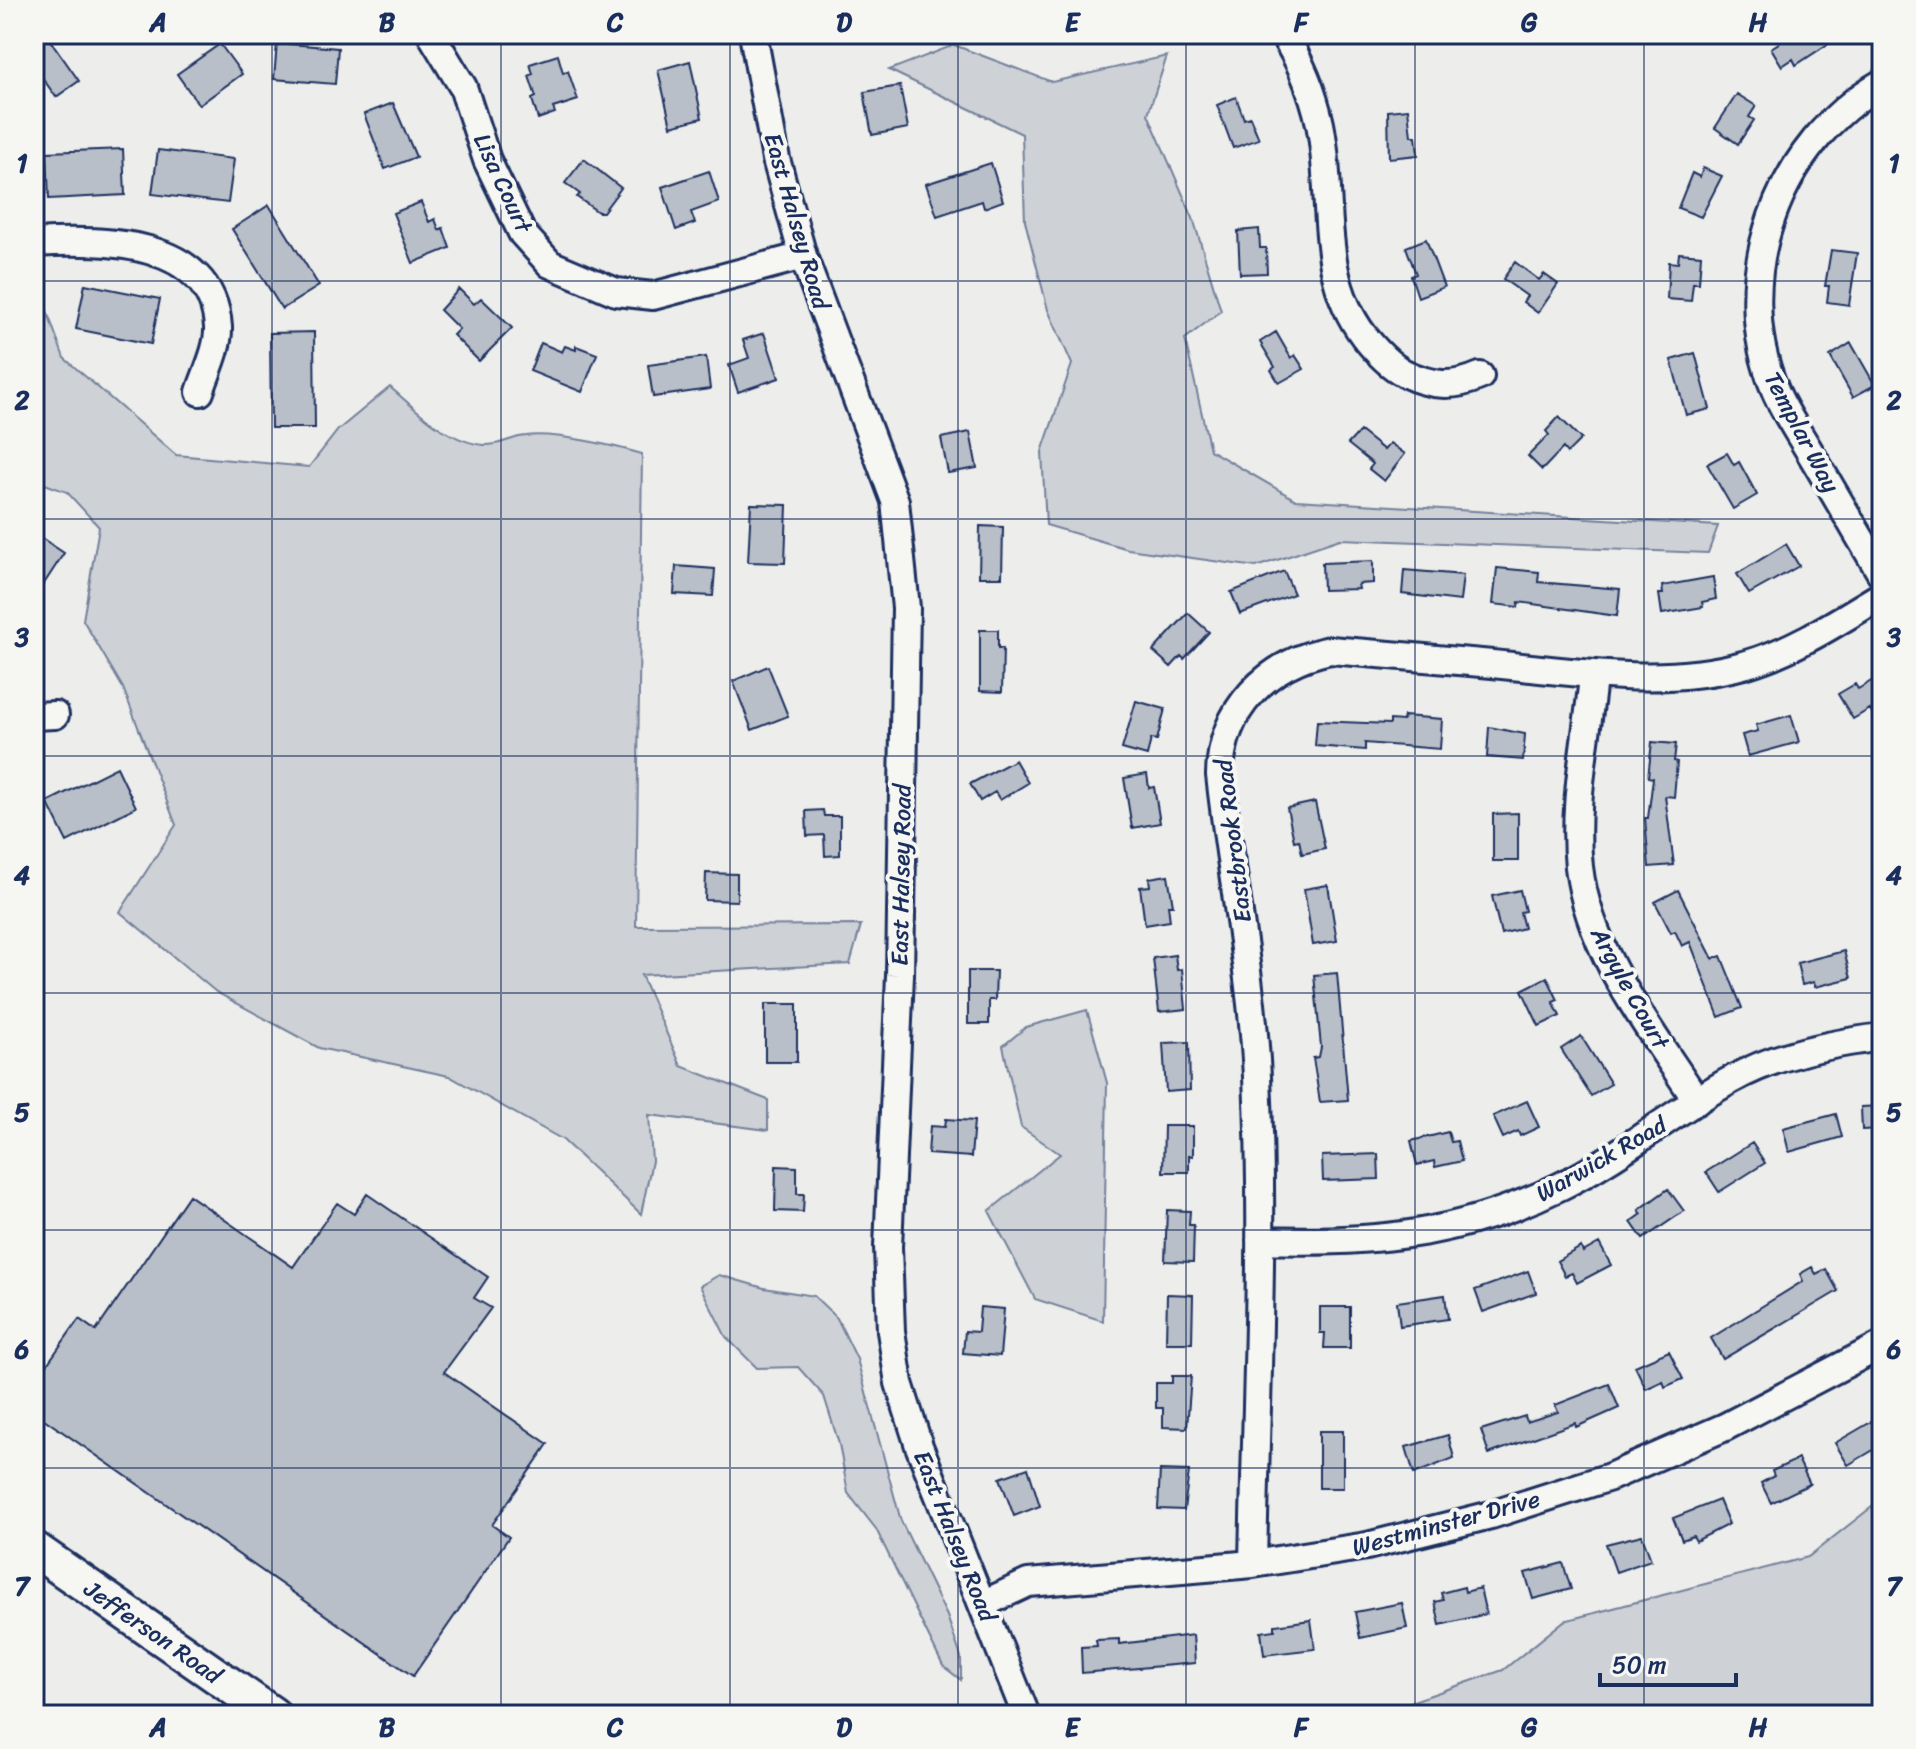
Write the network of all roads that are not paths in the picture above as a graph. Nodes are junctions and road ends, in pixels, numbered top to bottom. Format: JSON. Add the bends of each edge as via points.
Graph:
{"nodes":[{"id":1,"x":431,"y":34,"type":"edge"},
{"id":2,"x":753,"y":34,"type":"edge"},
{"id":3,"x":1283,"y":34,"type":"edge"},
{"id":4,"x":1882,"y":83,"type":"edge"},
{"id":5,"x":34,"y":243,"type":"edge"},
{"id":6,"x":803,"y":256,"type":"junction"},
{"id":7,"x":1480,"y":376,"type":"dead end"},
{"id":8,"x":200,"y":392,"type":"dead end"},
{"id":9,"x":1882,"y":575,"type":"edge"},
{"id":10,"x":1882,"y":595,"type":"edge"},
{"id":11,"x":1593,"y":677,"type":"junction"},
{"id":12,"x":1882,"y":1037,"type":"edge"},
{"id":13,"x":1697,"y":1101,"type":"junction"},
{"id":14,"x":1260,"y":1240,"type":"junction"},
{"id":15,"x":1882,"y":1345,"type":"edge"},
{"id":16,"x":34,"y":1549,"type":"edge"},
{"id":17,"x":1253,"y":1564,"type":"junction"},
{"id":18,"x":983,"y":1604,"type":"junction"},
{"id":19,"x":273,"y":1715,"type":"edge"},
{"id":20,"x":1026,"y":1715,"type":"edge"}],
"edges":[{"from":1,"to":6,"type":"street","name":"Lisa Court","via":[[463,87],[487,160],[522,233],[550,264],[616,292],[653,296]]},
{"from":2,"to":6,"type":"street","name":"East Halsey Road","via":[[776,159]]},
{"from":3,"to":7,"type":"street","via":[[1315,104],[1331,256],[1356,326],[1390,363],[1422,381],[1446,385]]},
{"from":4,"to":9,"type":"street","name":"Templar Way","via":[[1825,128],[1782,188],[1763,247],[1758,321],[1776,393]]},
{"from":5,"to":8,"type":"street","via":[[131,246],[169,254],[194,272],[212,296],[218,330]]},
{"from":6,"to":18,"type":"street","name":"East Halsey Road","via":[[880,458],[902,539],[906,608],[900,975],[890,1152],[889,1300],[899,1383]]},
{"from":10,"to":11,"type":"street","name":"Eastbrook Road","via":[[1828,628],[1749,663],[1675,677]]},
{"from":11,"to":13,"type":"street","name":"Argyle Court","via":[[1577,827],[1582,889],[1603,947]]},
{"from":11,"to":14,"type":"street","name":"Eastbrook Road","via":[[1330,650],[1273,672],[1232,719],[1220,775],[1249,975]]},
{"from":12,"to":13,"type":"street","name":"Warwick Road","via":[[1776,1060]]},
{"from":13,"to":14,"type":"street","name":"Warwick Road","via":[[1561,1186],[1469,1223],[1384,1240]]},
{"from":14,"to":17,"type":"street","name":"Eastbrook Road"},
{"from":15,"to":17,"type":"street","name":"Westminster Drive","via":[[1725,1427],[1610,1477],[1491,1515],[1367,1546]]},
{"from":16,"to":19,"type":"main road","name":"Jefferson Road"},
{"from":17,"to":18,"type":"street","name":"Westminster Drive","via":[[1028,1583]]},
{"from":18,"to":20,"type":"street","name":"East Halsey Road"}]}
